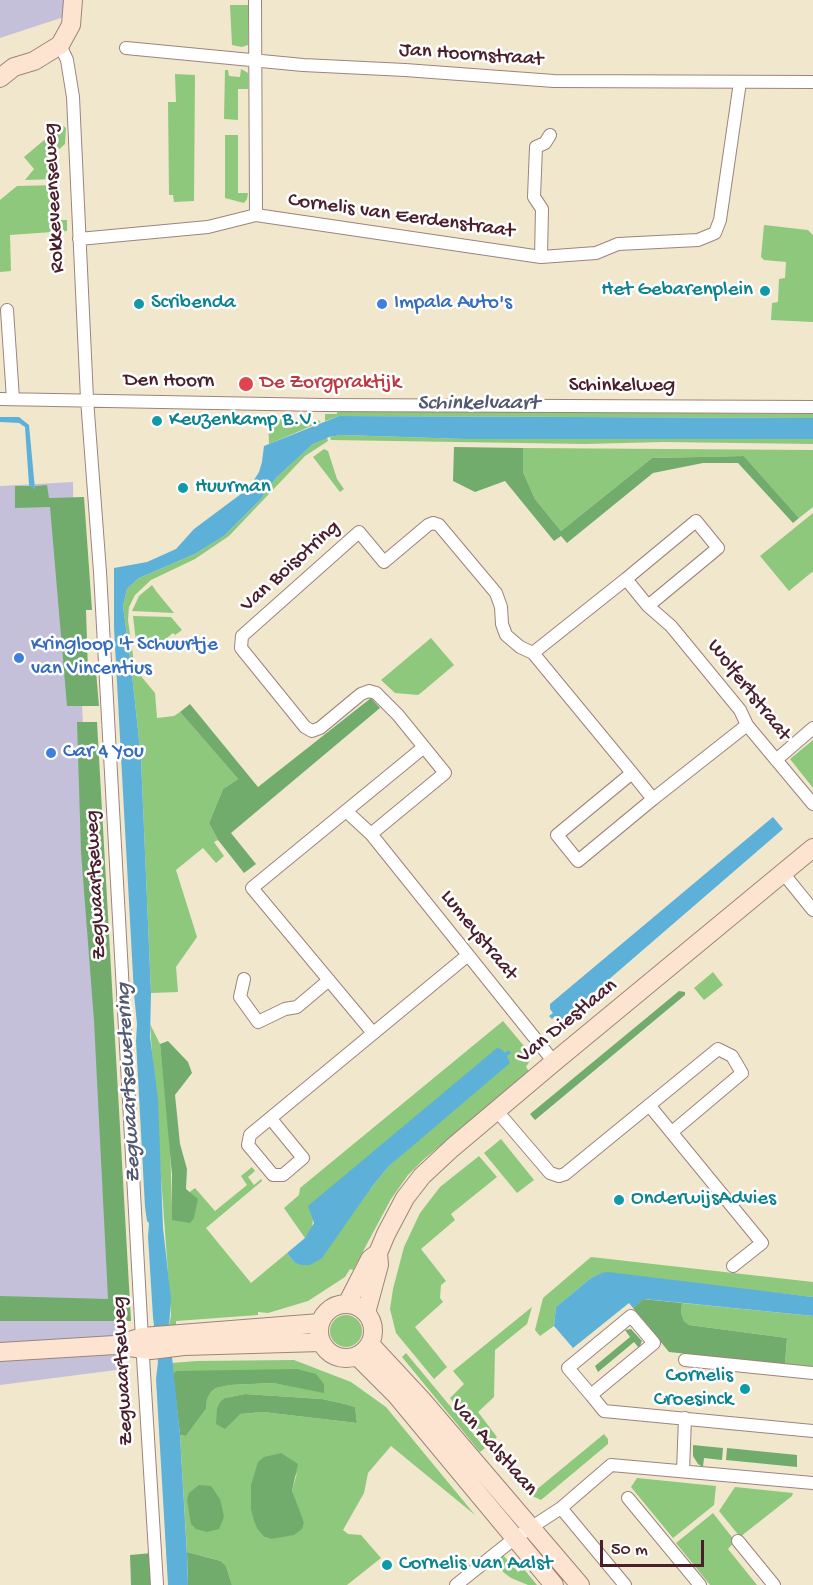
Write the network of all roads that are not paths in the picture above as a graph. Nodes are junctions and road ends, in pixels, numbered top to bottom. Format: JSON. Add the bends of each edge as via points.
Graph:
{"nodes":[{"id":1,"x":73,"y":0,"type":"edge"},
{"id":2,"x":255,"y":0,"type":"edge"},
{"id":3,"x":60,"y":45,"type":"junction"},
{"id":4,"x":126,"y":48,"type":"dead end"},
{"id":5,"x":256,"y":61,"type":"junction"},
{"id":6,"x":0,"y":78,"type":"edge"},
{"id":7,"x":740,"y":82,"type":"junction"},
{"id":8,"x":813,"y":82,"type":"edge"},
{"id":9,"x":550,"y":135,"type":"dead end"},
{"id":10,"x":256,"y":215,"type":"junction"},
{"id":11,"x":79,"y":239,"type":"junction"},
{"id":12,"x":541,"y":256,"type":"junction"},
{"id":13,"x":7,"y":310,"type":"dead end"},
{"id":14,"x":0,"y":399,"type":"edge"},
{"id":15,"x":14,"y":399,"type":"junction"},
{"id":16,"x":87,"y":399,"type":"junction"},
{"id":17,"x":322,"y":405,"type":"joint"},
{"id":18,"x":813,"y":407,"type":"edge"},
{"id":19,"x":626,"y":579,"type":"junction"},
{"id":20,"x":648,"y":606,"type":"junction"},
{"id":21,"x":533,"y":653,"type":"junction"},
{"id":22,"x":747,"y":725,"type":"junction"},
{"id":23,"x":813,"y":728,"type":"edge"},
{"id":24,"x":424,"y":747,"type":"junction"},
{"id":25,"x":776,"y":760,"type":"junction"},
{"id":26,"x":632,"y":773,"type":"junction"},
{"id":27,"x":653,"y":799,"type":"junction"},
{"id":28,"x":813,"y":804,"type":"edge"},
{"id":29,"x":346,"y":811,"type":"junction"},
{"id":30,"x":371,"y":834,"type":"junction"},
{"id":31,"x":813,"y":848,"type":"edge"},
{"id":32,"x":783,"y":873,"type":"junction"},
{"id":33,"x":813,"y":910,"type":"edge"},
{"id":34,"x":468,"y":955,"type":"junction"},
{"id":35,"x":244,"y":979,"type":"dead end"},
{"id":36,"x":329,"y":980,"type":"junction"},
{"id":37,"x":373,"y":1033,"type":"junction"},
{"id":38,"x":554,"y":1062,"type":"junction"},
{"id":39,"x":649,"y":1105,"type":"junction"},
{"id":40,"x":497,"y":1111,"type":"junction"},
{"id":41,"x":271,"y":1119,"type":"junction"},
{"id":42,"x":672,"y":1132,"type":"junction"},
{"id":43,"x":378,"y":1253,"type":"junction"},
{"id":44,"x":733,"y":1266,"type":"dead end"},
{"id":45,"x":347,"y":1304,"type":"junction"},
{"id":46,"x":366,"y":1313,"type":"junction"},
{"id":47,"x":320,"y":1332,"type":"junction"},
{"id":48,"x":146,"y":1343,"type":"junction"},
{"id":49,"x":363,"y":1350,"type":"junction"},
{"id":50,"x":0,"y":1352,"type":"edge"},
{"id":51,"x":685,"y":1360,"type":"dead end"},
{"id":52,"x":813,"y":1373,"type":"edge"},
{"id":53,"x":591,"y":1395,"type":"junction"},
{"id":54,"x":685,"y":1418,"type":"junction"},
{"id":55,"x":813,"y":1431,"type":"edge"},
{"id":56,"x":683,"y":1471,"type":"junction"},
{"id":57,"x":813,"y":1484,"type":"edge"},
{"id":58,"x":628,"y":1498,"type":"dead end"},
{"id":59,"x":561,"y":1508,"type":"junction"},
{"id":60,"x":532,"y":1528,"type":"junction"},
{"id":61,"x":515,"y":1538,"type":"junction"},
{"id":62,"x":738,"y":1541,"type":"dead end"},
{"id":63,"x":158,"y":1585,"type":"edge"},
{"id":64,"x":456,"y":1585,"type":"edge"},
{"id":65,"x":554,"y":1585,"type":"edge"},
{"id":66,"x":579,"y":1585,"type":"edge"},
{"id":67,"x":625,"y":1585,"type":"edge"},
{"id":68,"x":700,"y":1585,"type":"edge"},
{"id":69,"x":774,"y":1585,"type":"edge"}],
"edges":[{"from":1,"to":3,"type":"street","via":[[71,25]]},
{"from":2,"to":5,"type":"street"},
{"from":3,"to":6,"type":"street"},
{"from":3,"to":11,"type":"street","name":"Rokkeveenseweg","via":[[67,60],[73,97]]},
{"from":4,"to":5,"type":"street","name":"Jan Hoornstraat"},
{"from":5,"to":7,"type":"street","name":"Jan Hoornstraat","via":[[554,81]]},
{"from":5,"to":10,"type":"street"},
{"from":7,"to":8,"type":"street","name":"Jan Hoornstraat"},
{"from":7,"to":12,"type":"street","name":"Cornelis van Eerdenstraat","via":[[715,233],[692,241],[618,244],[596,254]]},
{"from":9,"to":12,"type":"street","via":[[536,147],[534,196],[542,209]]},
{"from":10,"to":11,"type":"street","name":"Cornelis van Eerdenstraat","via":[[208,227]]},
{"from":10,"to":12,"type":"street","name":"Cornelis van Eerdenstraat"},
{"from":11,"to":16,"type":"street","name":"Rokkeveenseweg"},
{"from":13,"to":15,"type":"street"},
{"from":14,"to":15,"type":"street","name":"Den Hoorn"},
{"from":15,"to":16,"type":"street","name":"Den Hoorn"},
{"from":16,"to":17,"type":"street","name":"Den Hoorn"},
{"from":16,"to":48,"type":"street","name":"Zegwaartseweg"},
{"from":17,"to":18,"type":"street","name":"Schinkelweg"},
{"from":19,"to":20,"type":"street","name":"Wolfertstraat"},
{"from":19,"to":20,"type":"street","via":[[696,521],[711,539],[718,548]]},
{"from":19,"to":21,"type":"street"},
{"from":20,"to":22,"type":"street","name":"Wolfertstraat","via":[[671,626]]},
{"from":21,"to":24,"type":"street","name":"Van Boisotring","via":[[506,635],[496,593],[439,525],[433,523],[384,562],[359,532],[242,636],[241,648],[305,727],[312,731],[320,728],[369,691],[382,697]]},
{"from":21,"to":26,"type":"street"},
{"from":22,"to":25,"type":"street","name":"Wolfertstraat"},
{"from":22,"to":27,"type":"street"},
{"from":23,"to":25,"type":"street"},
{"from":24,"to":29,"type":"street"},
{"from":24,"to":30,"type":"street","name":"Van Boisotring","via":[[445,773]]},
{"from":25,"to":28,"type":"street","name":"Wolfertstraat"},
{"from":26,"to":27,"type":"street"},
{"from":26,"to":27,"type":"street","via":[[557,835],[578,861]]},
{"from":29,"to":30,"type":"street","name":"Lumeystraat"},
{"from":29,"to":36,"type":"street","via":[[252,888]]},
{"from":30,"to":34,"type":"street","name":"Lumeystraat"},
{"from":31,"to":32,"type":"street","name":"Van Diestlaan"},
{"from":32,"to":33,"type":"street"},
{"from":32,"to":38,"type":"street","name":"Van Diestlaan"},
{"from":34,"to":37,"type":"street"},
{"from":34,"to":38,"type":"street","name":"Lumeystraat"},
{"from":35,"to":36,"type":"street","via":[[240,997],[258,1022],[297,1007]]},
{"from":36,"to":37,"type":"street"},
{"from":37,"to":41,"type":"street"},
{"from":38,"to":40,"type":"street","name":"Van Diestlaan"},
{"from":39,"to":40,"type":"street","via":[[559,1176],[550,1173]]},
{"from":39,"to":42,"type":"street"},
{"from":39,"to":42,"type":"street","via":[[718,1049],[732,1056],[742,1073]]},
{"from":40,"to":43,"type":"street","name":"Van Diestlaan","via":[[422,1176],[405,1198]]},
{"from":41,"to":41,"type":"street","via":[[250,1135],[248,1145],[273,1175],[283,1175],[303,1158]]},
{"from":42,"to":44,"type":"street","via":[[762,1243]]},
{"from":43,"to":45,"type":"street","name":"Van Diestlaan","via":[[370,1259]]},
{"from":43,"to":46,"type":"street","name":"Van Diestlaan","via":[[379,1265]]},
{"from":45,"to":46,"type":"street"},
{"from":45,"to":47,"type":"street","via":[[333,1307],[323,1317]]},
{"from":46,"to":49,"type":"street","via":[[373,1331]]},
{"from":47,"to":48,"type":"street"},
{"from":47,"to":49,"type":"street","via":[[329,1353],[336,1356],[350,1358]]},
{"from":48,"to":50,"type":"street"},
{"from":48,"to":63,"type":"street","name":"Zegwaartseweg"},
{"from":49,"to":60,"type":"street","name":"Van Aalstlaan","via":[[422,1400]]},
{"from":49,"to":61,"type":"street","name":"Van Aalstlaan"},
{"from":51,"to":52,"type":"street"},
{"from":53,"to":53,"type":"street","via":[[654,1343],[631,1316],[568,1368]]},
{"from":53,"to":54,"type":"street","via":[[604,1411]]},
{"from":54,"to":55,"type":"street"},
{"from":54,"to":56,"type":"street"},
{"from":56,"to":57,"type":"street"},
{"from":56,"to":59,"type":"street","via":[[611,1466]]},
{"from":58,"to":68,"type":"street"},
{"from":59,"to":60,"type":"street"},
{"from":59,"to":67,"type":"street"},
{"from":60,"to":61,"type":"street"},
{"from":60,"to":66,"type":"street","name":"Van Aalstlaan"},
{"from":61,"to":64,"type":"street"},
{"from":61,"to":65,"type":"street","name":"Van Aalstlaan"},
{"from":62,"to":69,"type":"street"}]}
